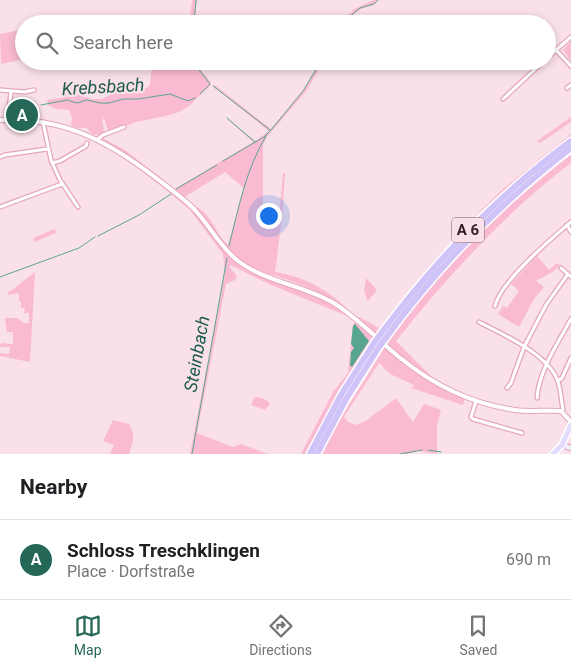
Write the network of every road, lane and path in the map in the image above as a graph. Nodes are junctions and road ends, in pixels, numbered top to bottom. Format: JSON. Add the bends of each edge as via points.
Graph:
{"nodes":[{"id":1,"x":571,"y":36,"type":"edge"},
{"id":2,"x":556,"y":50,"type":"joint"},
{"id":3,"x":571,"y":66,"type":"edge"},
{"id":4,"x":534,"y":70,"type":"edge"},
{"id":5,"x":571,"y":85,"type":"edge"},
{"id":6,"x":567,"y":88,"type":"dead end"},
{"id":7,"x":0,"y":90,"type":"edge"},
{"id":8,"x":34,"y":90,"type":"dead end"},
{"id":9,"x":11,"y":91,"type":"junction"},
{"id":10,"x":503,"y":99,"type":"dead end"},
{"id":11,"x":0,"y":120,"type":"edge"},
{"id":12,"x":8,"y":120,"type":"junction"},
{"id":13,"x":43,"y":122,"type":"junction"},
{"id":14,"x":124,"y":127,"type":"dead end"},
{"id":15,"x":98,"y":139,"type":"junction"},
{"id":16,"x":571,"y":141,"type":"edge"},
{"id":17,"x":87,"y":143,"type":"dead end"},
{"id":18,"x":571,"y":148,"type":"edge"},
{"id":19,"x":47,"y":149,"type":"junction"},
{"id":20,"x":0,"y":157,"type":"edge"},
{"id":21,"x":52,"y":163,"type":"junction"},
{"id":22,"x":62,"y":184,"type":"junction"},
{"id":23,"x":0,"y":207,"type":"edge"},
{"id":24,"x":78,"y":207,"type":"dead end"},
{"id":25,"x":571,"y":222,"type":"edge"},
{"id":26,"x":567,"y":225,"type":"junction"},
{"id":27,"x":571,"y":232,"type":"edge"},
{"id":28,"x":560,"y":268,"type":"dead end"},
{"id":29,"x":569,"y":276,"type":"edge"},
{"id":30,"x":496,"y":306,"type":"dead end"},
{"id":31,"x":571,"y":319,"type":"edge"},
{"id":32,"x":480,"y":322,"type":"dead end"},
{"id":33,"x":383,"y":337,"type":"junction"},
{"id":34,"x":377,"y":345,"type":"junction"},
{"id":35,"x":524,"y":347,"type":"junction"},
{"id":36,"x":571,"y":358,"type":"edge"},
{"id":37,"x":547,"y":364,"type":"junction"},
{"id":38,"x":558,"y":381,"type":"junction"},
{"id":39,"x":507,"y":388,"type":"dead end"},
{"id":40,"x":537,"y":398,"type":"dead end"},
{"id":41,"x":476,"y":401,"type":"junction"},
{"id":42,"x":562,"y":411,"type":"junction"},
{"id":43,"x":571,"y":424,"type":"edge"},
{"id":44,"x":522,"y":434,"type":"dead end"},
{"id":45,"x":562,"y":444,"type":"junction"},
{"id":46,"x":571,"y":448,"type":"edge"},
{"id":47,"x":310,"y":454,"type":"edge"},
{"id":48,"x":317,"y":454,"type":"edge"},
{"id":49,"x":553,"y":454,"type":"edge"}],
"edges":[{"from":1,"to":2,"type":"street"},
{"from":2,"to":3,"type":"street"},
{"from":4,"to":10,"type":"street"},
{"from":5,"to":6,"type":"street"},
{"from":7,"to":9,"type":"street"},
{"from":8,"to":9,"type":"street"},
{"from":9,"to":12,"type":"street"},
{"from":11,"to":12,"type":"street"},
{"from":12,"to":13,"type":"street"},
{"from":13,"to":15,"type":"street"},
{"from":13,"to":19,"type":"street"},
{"from":14,"to":15,"type":"street"},
{"from":15,"to":41,"type":"street","via":[[132,159],[191,206],[226,250],[244,265],[331,302],[356,319],[410,366],[438,384]]},
{"from":16,"to":33,"type":"highway","number":"A 6","via":[[532,171],[462,236],[422,280]]},
{"from":17,"to":21,"type":"street"},
{"from":18,"to":33,"type":"highway","number":"A 6","via":[[505,202],[460,247]]},
{"from":19,"to":20,"type":"street"},
{"from":19,"to":21,"type":"street"},
{"from":21,"to":22,"type":"street"},
{"from":22,"to":23,"type":"street"},
{"from":22,"to":24,"type":"street"},
{"from":25,"to":26,"type":"street"},
{"from":26,"to":27,"type":"street"},
{"from":26,"to":30,"type":"street","via":[[519,271]]},
{"from":28,"to":29,"type":"street"},
{"from":29,"to":35,"type":"street","via":[[546,305]]},
{"from":31,"to":37,"type":"street"},
{"from":32,"to":35,"type":"street"},
{"from":33,"to":34,"type":"highway","number":"A 6","bridge":true},
{"from":34,"to":47,"type":"highway","number":"A 6","via":[[341,395]]},
{"from":34,"to":48,"type":"highway","number":"A 6"},
{"from":35,"to":37,"type":"street"},
{"from":35,"to":39,"type":"street"},
{"from":36,"to":38,"type":"street"},
{"from":37,"to":38,"type":"street"},
{"from":37,"to":40,"type":"street"},
{"from":38,"to":42,"type":"street"},
{"from":41,"to":42,"type":"street","via":[[514,410]]},
{"from":41,"to":44,"type":"street","via":[[473,419]]},
{"from":42,"to":43,"type":"street"},
{"from":43,"to":45,"type":"main road"},
{"from":45,"to":46,"type":"main road"},
{"from":45,"to":49,"type":"main road"}]}
